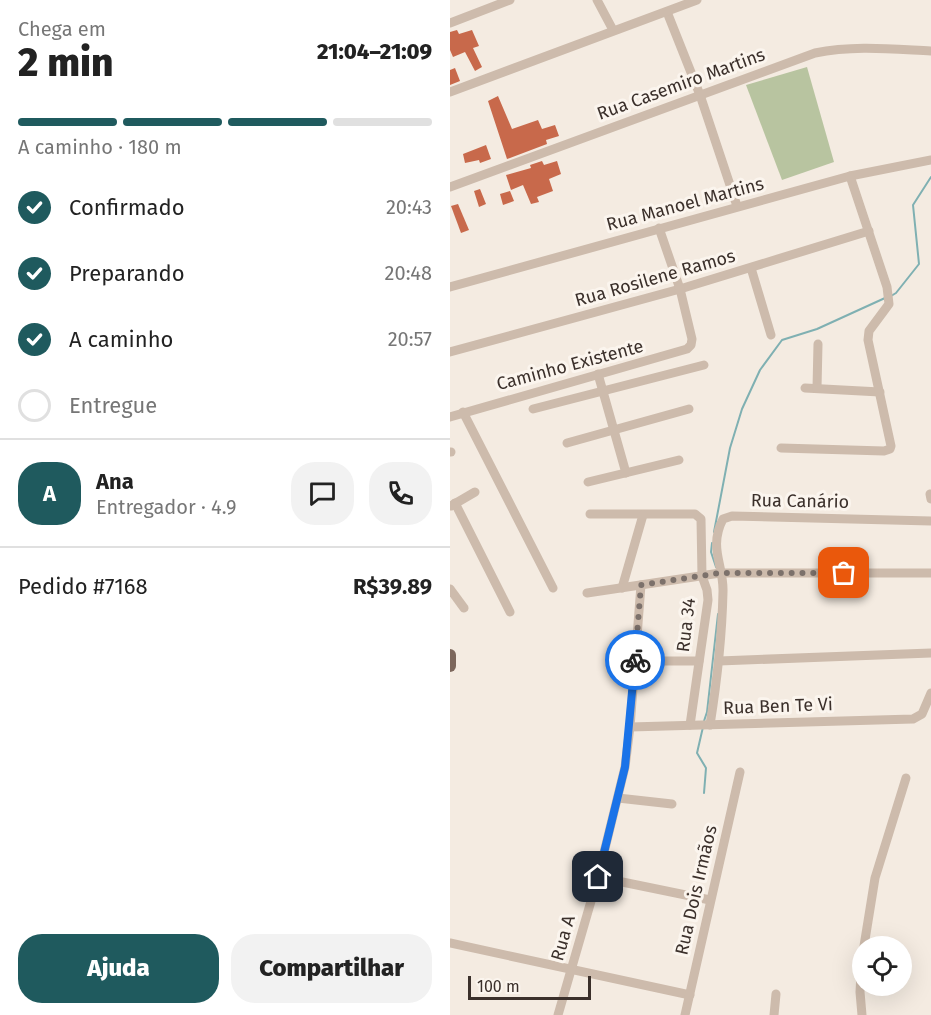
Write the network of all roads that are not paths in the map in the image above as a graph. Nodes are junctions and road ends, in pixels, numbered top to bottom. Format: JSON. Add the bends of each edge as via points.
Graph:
{"nodes":[{"id":1,"x":510,"y":0,"type":"edge"},
{"id":2,"x":597,"y":0,"type":"edge"},
{"id":3,"x":697,"y":0,"type":"edge"},
{"id":4,"x":667,"y":12,"type":"junction"},
{"id":5,"x":450,"y":23,"type":"edge"},
{"id":6,"x":613,"y":30,"type":"junction"},
{"id":7,"x":931,"y":51,"type":"edge"},
{"id":8,"x":450,"y":93,"type":"edge"},
{"id":9,"x":700,"y":95,"type":"junction"},
{"id":10,"x":931,"y":160,"type":"edge"},
{"id":11,"x":850,"y":176,"type":"junction"},
{"id":12,"x":450,"y":187,"type":"edge"},
{"id":13,"x":737,"y":206,"type":"junction"},
{"id":14,"x":659,"y":228,"type":"junction"},
{"id":15,"x":869,"y":231,"type":"junction"},
{"id":16,"x":751,"y":268,"type":"junction"},
{"id":17,"x":450,"y":286,"type":"edge"},
{"id":18,"x":680,"y":289,"type":"junction"},
{"id":19,"x":771,"y":335,"type":"dead end"},
{"id":20,"x":818,"y":344,"type":"dead end"},
{"id":21,"x":450,"y":352,"type":"edge"},
{"id":22,"x":704,"y":364,"type":"dead end"},
{"id":23,"x":598,"y":374,"type":"junction"},
{"id":24,"x":805,"y":388,"type":"dead end"},
{"id":25,"x":817,"y":388,"type":"junction"},
{"id":26,"x":603,"y":392,"type":"junction"},
{"id":27,"x":880,"y":392,"type":"junction"},
{"id":28,"x":534,"y":409,"type":"dead end"},
{"id":29,"x":689,"y":409,"type":"dead end"},
{"id":30,"x":463,"y":412,"type":"junction"},
{"id":31,"x":450,"y":417,"type":"edge"},
{"id":32,"x":614,"y":430,"type":"junction"},
{"id":33,"x":567,"y":443,"type":"dead end"},
{"id":34,"x":781,"y":448,"type":"dead end"},
{"id":35,"x":679,"y":460,"type":"dead end"},
{"id":36,"x":626,"y":472,"type":"junction"},
{"id":37,"x":588,"y":482,"type":"dead end"},
{"id":38,"x":475,"y":492,"type":"dead end"},
{"id":39,"x":453,"y":505,"type":"edge"},
{"id":40,"x":590,"y":514,"type":"dead end"},
{"id":41,"x":643,"y":515,"type":"junction"},
{"id":42,"x":931,"y":521,"type":"edge"},
{"id":43,"x":719,"y":573,"type":"junction"},
{"id":44,"x":931,"y":573,"type":"edge"},
{"id":45,"x":705,"y":576,"type":"junction"},
{"id":46,"x":641,"y":585,"type":"junction"},
{"id":47,"x":553,"y":588,"type":"dead end"},
{"id":48,"x":622,"y":588,"type":"junction"},
{"id":49,"x":450,"y":589,"type":"edge"},
{"id":50,"x":586,"y":593,"type":"dead end"},
{"id":51,"x":464,"y":608,"type":"dead end"},
{"id":52,"x":510,"y":612,"type":"dead end"},
{"id":53,"x":931,"y":653,"type":"edge"},
{"id":54,"x":450,"y":655,"type":"edge"},
{"id":55,"x":635,"y":661,"type":"junction"},
{"id":56,"x":719,"y":661,"type":"junction"},
{"id":57,"x":699,"y":662,"type":"junction"},
{"id":58,"x":450,"y":666,"type":"edge"},
{"id":59,"x":931,"y":693,"type":"edge"},
{"id":60,"x":693,"y":725,"type":"junction"},
{"id":61,"x":708,"y":725,"type":"junction"},
{"id":62,"x":630,"y":727,"type":"junction"},
{"id":63,"x":740,"y":772,"type":"dead end"},
{"id":64,"x":906,"y":778,"type":"dead end"},
{"id":65,"x":618,"y":798,"type":"junction"},
{"id":66,"x":672,"y":804,"type":"dead end"},
{"id":67,"x":598,"y":877,"type":"junction"},
{"id":68,"x":710,"y":900,"type":"junction"},
{"id":69,"x":866,"y":936,"type":"edge"},
{"id":70,"x":450,"y":943,"type":"edge"},
{"id":71,"x":571,"y":969,"type":"junction"},
{"id":72,"x":690,"y":994,"type":"junction"},
{"id":73,"x":776,"y":994,"type":"dead end"},
{"id":74,"x":860,"y":996,"type":"edge"},
{"id":75,"x":558,"y":1015,"type":"edge"},
{"id":76,"x":685,"y":1015,"type":"edge"},
{"id":77,"x":774,"y":1015,"type":"edge"},
{"id":78,"x":862,"y":1015,"type":"edge"}],
"edges":[{"from":1,"to":5,"type":"street"},
{"from":2,"to":6,"type":"street"},
{"from":3,"to":4,"type":"street"},
{"from":4,"to":6,"type":"street"},
{"from":4,"to":9,"type":"street"},
{"from":6,"to":8,"type":"street"},
{"from":7,"to":9,"type":"street","name":"Rua Casemiro Martins","via":[[865,47],[814,53]]},
{"from":9,"to":12,"type":"street","name":"Rua Casemiro Martins"},
{"from":9,"to":13,"type":"street"},
{"from":10,"to":11,"type":"street","name":"Rua Manoel Martins"},
{"from":11,"to":13,"type":"street","name":"Rua Manoel Martins"},
{"from":11,"to":15,"type":"street"},
{"from":13,"to":14,"type":"street","name":"Rua Manoel Martins"},
{"from":14,"to":17,"type":"street","name":"Rua Manoel Martins"},
{"from":14,"to":18,"type":"street"},
{"from":15,"to":16,"type":"street","name":"Rua Rosilene Ramos"},
{"from":15,"to":27,"type":"street","via":[[889,304],[868,336]]},
{"from":16,"to":18,"type":"street","name":"Rua Rosilene Ramos"},
{"from":16,"to":19,"type":"street"},
{"from":18,"to":21,"type":"street","name":"Rua Rosilene Ramos"},
{"from":18,"to":23,"type":"street","name":"Caminho Existente","via":[[693,339],[691,345],[682,352]]},
{"from":20,"to":25,"type":"street"},
{"from":22,"to":26,"type":"street"},
{"from":23,"to":26,"type":"street"},
{"from":23,"to":30,"type":"street","name":"Caminho Existente"},
{"from":24,"to":25,"type":"street"},
{"from":25,"to":27,"type":"street"},
{"from":26,"to":28,"type":"street"},
{"from":26,"to":32,"type":"street"},
{"from":27,"to":34,"type":"street","via":[[890,449]]},
{"from":29,"to":32,"type":"street"},
{"from":30,"to":31,"type":"street","name":"Caminho Existente"},
{"from":30,"to":47,"type":"street"},
{"from":32,"to":33,"type":"street"},
{"from":32,"to":36,"type":"street"},
{"from":35,"to":36,"type":"street"},
{"from":36,"to":37,"type":"street"},
{"from":38,"to":39,"type":"street"},
{"from":39,"to":52,"type":"street"},
{"from":40,"to":41,"type":"street","name":"Rua 34"},
{"from":41,"to":45,"type":"street","name":"Rua 34","via":[[700,517]]},
{"from":41,"to":48,"type":"street"},
{"from":42,"to":43,"type":"street","name":"Rua Canário","via":[[729,516],[722,522],[717,539]]},
{"from":43,"to":44,"type":"street"},
{"from":43,"to":45,"type":"street"},
{"from":43,"to":56,"type":"street","name":"Rua 34","via":[[723,589]]},
{"from":45,"to":46,"type":"street"},
{"from":45,"to":57,"type":"street","name":"Rua 34","via":[[708,600]]},
{"from":46,"to":48,"type":"street"},
{"from":46,"to":55,"type":"street","name":"Rua A"},
{"from":48,"to":50,"type":"street"},
{"from":49,"to":51,"type":"street"},
{"from":53,"to":56,"type":"street"},
{"from":54,"to":58,"type":"main road"},
{"from":55,"to":57,"type":"street"},
{"from":55,"to":62,"type":"street","name":"Rua A"},
{"from":56,"to":61,"type":"street","name":"Rua 34"},
{"from":57,"to":60,"type":"street","name":"Rua 34"},
{"from":59,"to":61,"type":"street","name":"Rua Ben Te Vi","via":[[924,711],[913,719]]},
{"from":60,"to":61,"type":"street","name":"Rua Ben Te Vi"},
{"from":60,"to":62,"type":"street","name":"Rua Ben Te Vi"},
{"from":62,"to":65,"type":"street","name":"Rua A"},
{"from":63,"to":68,"type":"street","name":"Rua Dois Irmãos"},
{"from":64,"to":69,"type":"street","via":[[875,878]]},
{"from":65,"to":66,"type":"street"},
{"from":65,"to":67,"type":"street","name":"Rua A"},
{"from":67,"to":68,"type":"street"},
{"from":67,"to":71,"type":"street","name":"Rua A"},
{"from":68,"to":72,"type":"street","name":"Rua Dois Irmãos"},
{"from":70,"to":71,"type":"street"},
{"from":71,"to":72,"type":"street"},
{"from":71,"to":75,"type":"street","name":"Rua A"},
{"from":72,"to":76,"type":"street","name":"Rua Dois Irmãos"},
{"from":73,"to":77,"type":"street"},
{"from":74,"to":78,"type":"street"}]}
